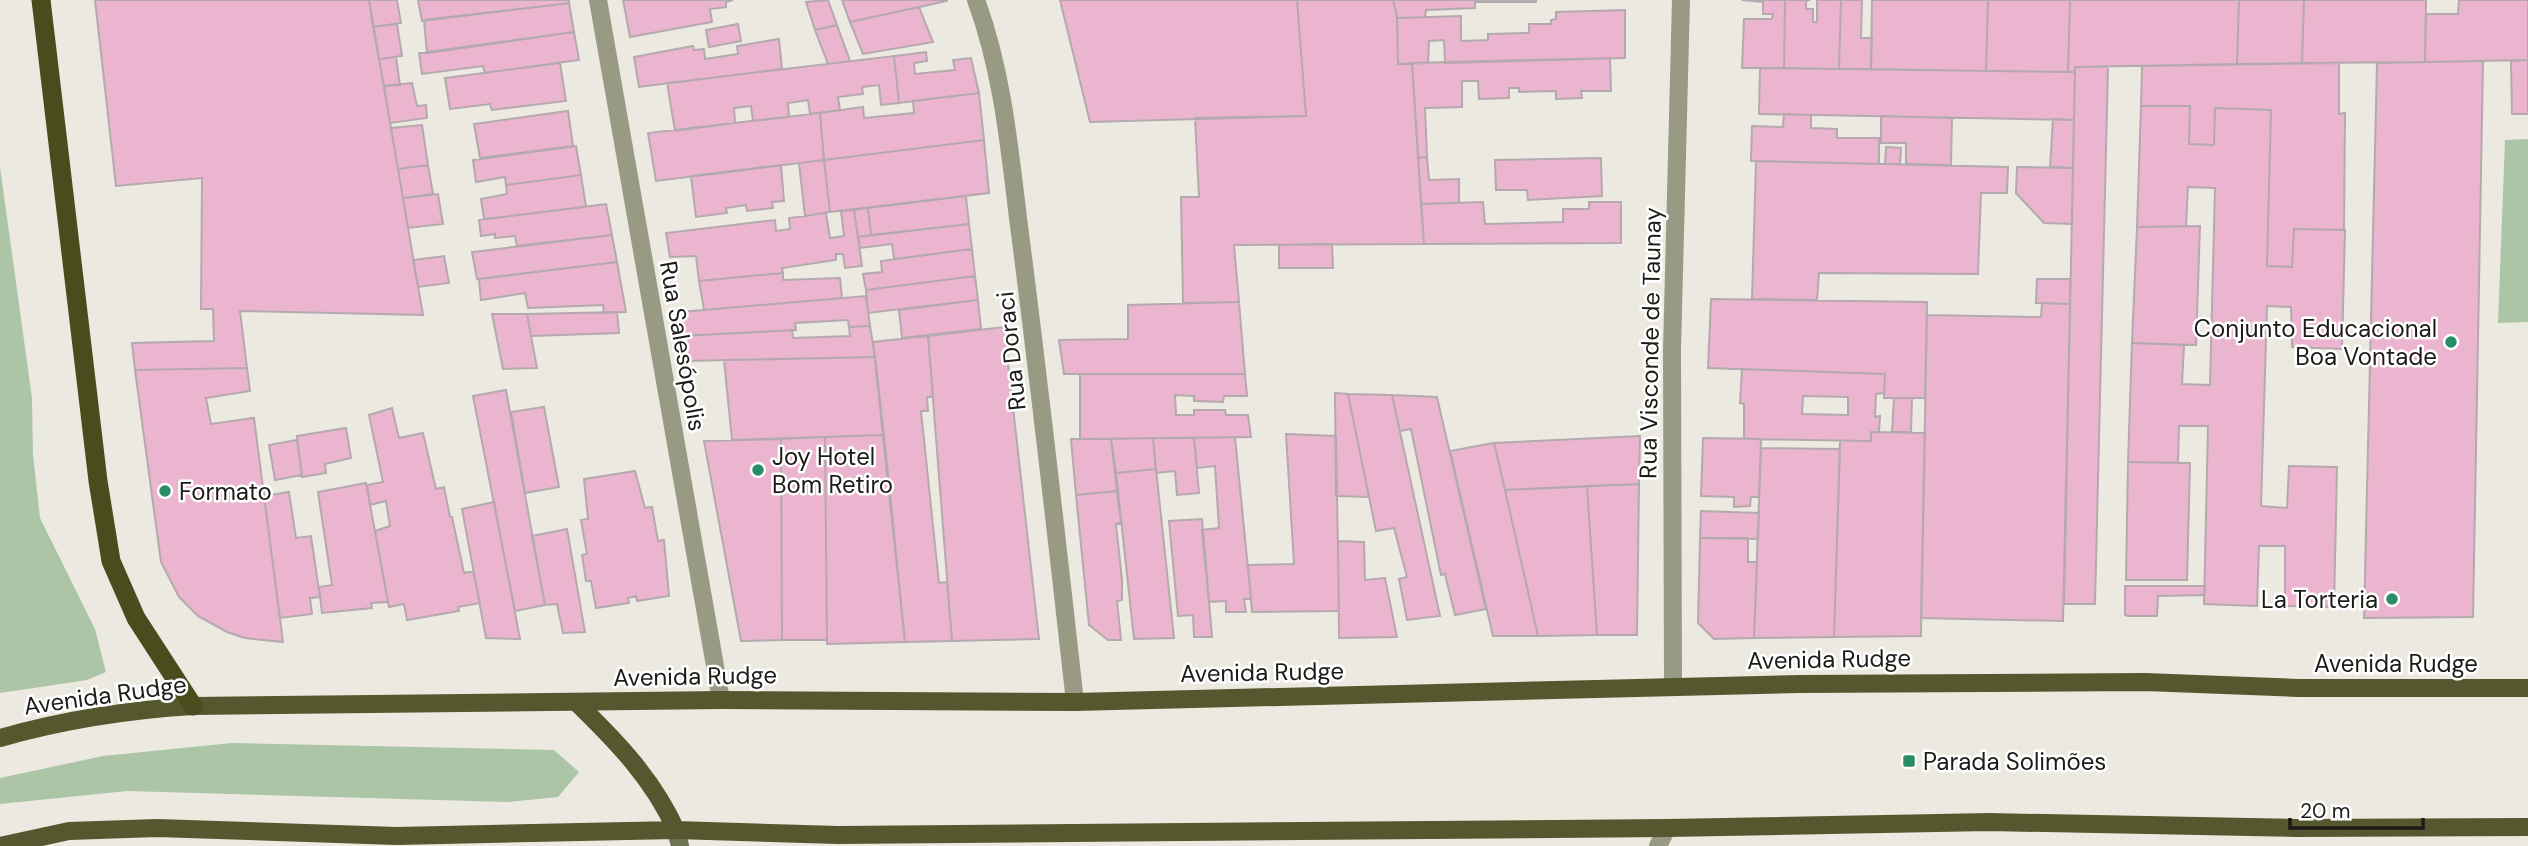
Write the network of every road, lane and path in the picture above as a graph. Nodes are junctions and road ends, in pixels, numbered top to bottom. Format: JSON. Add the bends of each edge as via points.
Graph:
{"nodes":[{"id":1,"x":41,"y":0,"type":"edge"},
{"id":2,"x":598,"y":0,"type":"edge"},
{"id":3,"x":976,"y":0,"type":"edge"},
{"id":4,"x":1681,"y":0,"type":"edge"},
{"id":5,"x":1673,"y":686,"type":"junction"},
{"id":6,"x":2528,"y":688,"type":"edge"},
{"id":7,"x":721,"y":700,"type":"junction"},
{"id":8,"x":1075,"y":702,"type":"junction"},
{"id":9,"x":577,"y":703,"type":"junction"},
{"id":10,"x":193,"y":706,"type":"junction"},
{"id":11,"x":0,"y":738,"type":"edge"},
{"id":12,"x":2528,"y":827,"type":"edge"},
{"id":13,"x":157,"y":828,"type":"junction"},
{"id":14,"x":1667,"y":828,"type":"junction"},
{"id":15,"x":678,"y":838,"type":"edge"},
{"id":16,"x":394,"y":841,"type":"edge"},
{"id":17,"x":833,"y":841,"type":"edge"},
{"id":18,"x":0,"y":846,"type":"edge"},
{"id":19,"x":146,"y":846,"type":"edge"},
{"id":20,"x":1658,"y":846,"type":"edge"}],
"edges":[{"from":1,"to":10,"type":"highway","via":[[111,561],[136,618]]},
{"from":2,"to":7,"type":"street","name":"Rua Salesópolis"},
{"from":3,"to":8,"type":"street","name":"Rua Doraci","via":[[996,60],[1013,168]]},
{"from":4,"to":5,"type":"street","name":"Rua Visconde de Taunay","via":[[1672,350]]},
{"from":5,"to":6,"type":"main road","name":"Avenida Rudge","via":[[2145,682],[2298,688]]},
{"from":5,"to":8,"type":"main road","name":"Avenida Rudge"},
{"from":7,"to":8,"type":"main road","name":"Avenida Rudge"},
{"from":7,"to":9,"type":"main road","name":"Avenida Rudge"},
{"from":9,"to":10,"type":"main road","name":"Avenida Rudge"},
{"from":9,"to":15,"type":"main road","via":[[635,763],[663,803]]},
{"from":10,"to":11,"type":"main road","name":"Avenida Rudge","via":[[45,725]]},
{"from":12,"to":14,"type":"main road","via":[[1989,822]]},
{"from":13,"to":16,"type":"main road"},
{"from":13,"to":18,"type":"main road","via":[[69,831]]},
{"from":13,"to":19,"type":"main road"},
{"from":14,"to":17,"type":"main road"},
{"from":14,"to":20,"type":"street"},
{"from":15,"to":16,"type":"main road"},
{"from":15,"to":17,"type":"main road"}]}
